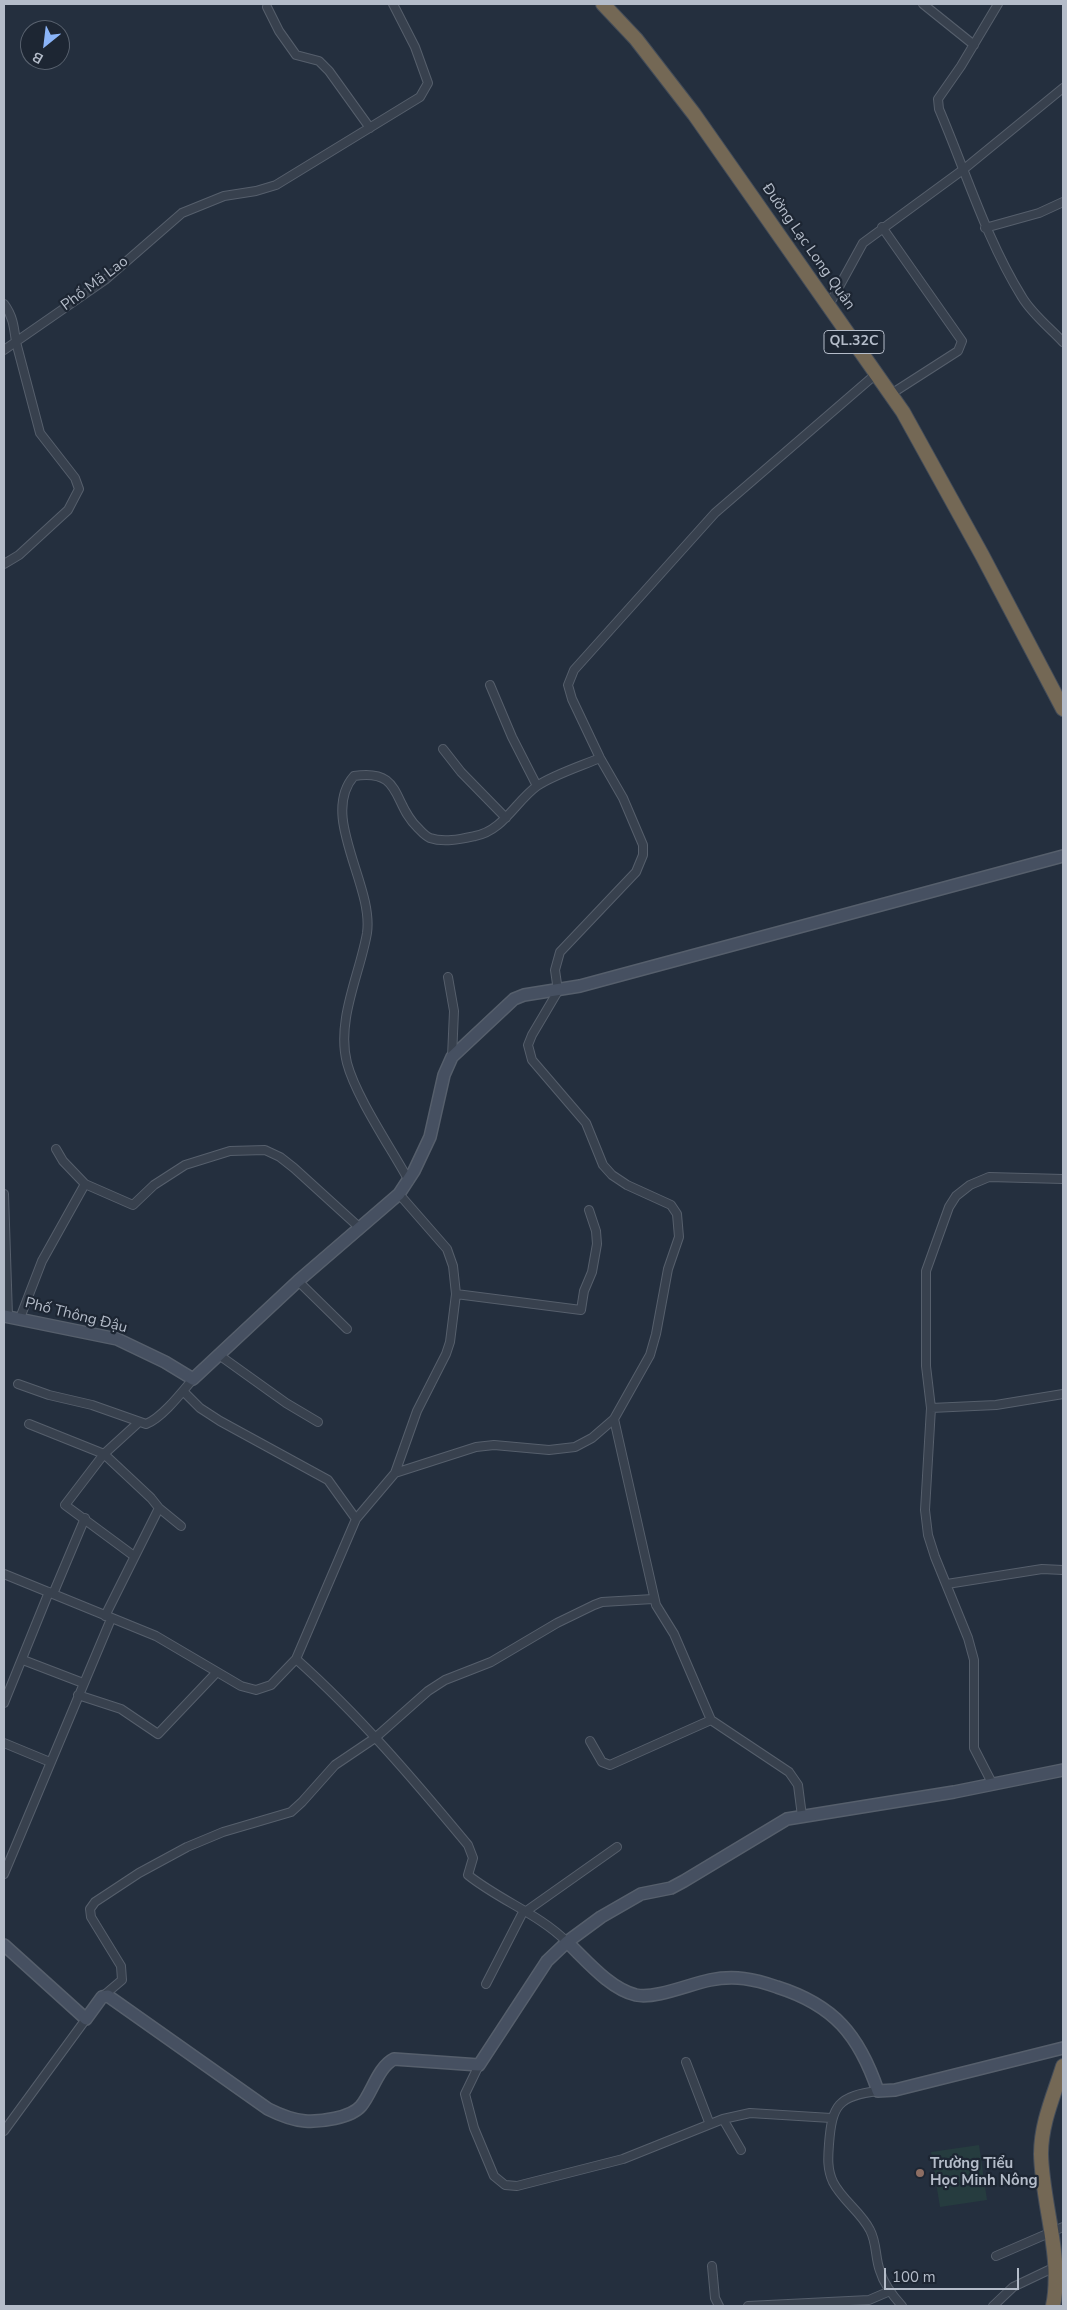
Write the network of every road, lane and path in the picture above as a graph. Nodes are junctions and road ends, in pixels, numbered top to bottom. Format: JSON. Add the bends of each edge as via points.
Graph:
{"nodes":[{"id":1,"x":393,"y":4,"type":"edge"},
{"id":2,"x":603,"y":4,"type":"edge"},
{"id":3,"x":922,"y":4,"type":"edge"},
{"id":4,"x":998,"y":4,"type":"edge"},
{"id":5,"x":267,"y":6,"type":"dead end"},
{"id":6,"x":974,"y":45,"type":"junction"},
{"id":7,"x":1063,"y":88,"type":"edge"},
{"id":8,"x":370,"y":128,"type":"junction"},
{"id":9,"x":964,"y":169,"type":"junction"},
{"id":10,"x":1063,"y":202,"type":"edge"},
{"id":11,"x":882,"y":226,"type":"junction"},
{"id":12,"x":985,"y":228,"type":"junction"},
{"id":13,"x":4,"y":304,"type":"edge"},
{"id":14,"x":829,"y":305,"type":"junction"},
{"id":15,"x":16,"y":342,"type":"junction"},
{"id":16,"x":1063,"y":342,"type":"edge"},
{"id":17,"x":4,"y":350,"type":"edge"},
{"id":18,"x":876,"y":374,"type":"junction"},
{"id":19,"x":891,"y":394,"type":"junction"},
{"id":20,"x":4,"y":564,"type":"edge"},
{"id":21,"x":490,"y":684,"type":"dead end"},
{"id":22,"x":1063,"y":709,"type":"edge"},
{"id":23,"x":443,"y":749,"type":"dead end"},
{"id":24,"x":600,"y":758,"type":"junction"},
{"id":25,"x":537,"y":786,"type":"junction"},
{"id":26,"x":506,"y":818,"type":"junction"},
{"id":27,"x":1063,"y":856,"type":"edge"},
{"id":28,"x":448,"y":977,"type":"dead end"},
{"id":29,"x":558,"y":991,"type":"junction"},
{"id":30,"x":452,"y":1057,"type":"junction"},
{"id":31,"x":56,"y":1149,"type":"dead end"},
{"id":32,"x":1063,"y":1179,"type":"edge"},
{"id":33,"x":409,"y":1181,"type":"junction"},
{"id":34,"x":85,"y":1184,"type":"junction"},
{"id":35,"x":4,"y":1194,"type":"edge"},
{"id":36,"x":399,"y":1194,"type":"junction"},
{"id":37,"x":589,"y":1210,"type":"dead end"},
{"id":38,"x":360,"y":1228,"type":"junction"},
{"id":39,"x":298,"y":1281,"type":"junction"},
{"id":40,"x":456,"y":1294,"type":"junction"},
{"id":41,"x":11,"y":1316,"type":"edge"},
{"id":42,"x":347,"y":1329,"type":"dead end"},
{"id":43,"x":219,"y":1355,"type":"junction"},
{"id":44,"x":193,"y":1379,"type":"junction"},
{"id":45,"x":18,"y":1384,"type":"dead end"},
{"id":46,"x":183,"y":1391,"type":"junction"},
{"id":47,"x":1063,"y":1394,"type":"edge"},
{"id":48,"x":931,"y":1408,"type":"junction"},
{"id":49,"x":614,"y":1419,"type":"junction"},
{"id":50,"x":139,"y":1422,"type":"junction"},
{"id":51,"x":318,"y":1422,"type":"dead end"},
{"id":52,"x":29,"y":1424,"type":"dead end"},
{"id":53,"x":104,"y":1454,"type":"junction"},
{"id":54,"x":395,"y":1474,"type":"junction"},
{"id":55,"x":159,"y":1508,"type":"junction"},
{"id":56,"x":85,"y":1518,"type":"junction"},
{"id":57,"x":356,"y":1520,"type":"junction"},
{"id":58,"x":181,"y":1526,"type":"dead end"},
{"id":59,"x":134,"y":1556,"type":"junction"},
{"id":60,"x":1063,"y":1570,"type":"edge"},
{"id":61,"x":4,"y":1574,"type":"edge"},
{"id":62,"x":947,"y":1584,"type":"junction"},
{"id":63,"x":51,"y":1593,"type":"junction"},
{"id":64,"x":653,"y":1599,"type":"junction"},
{"id":65,"x":108,"y":1617,"type":"junction"},
{"id":66,"x":296,"y":1658,"type":"junction"},
{"id":67,"x":23,"y":1660,"type":"junction"},
{"id":68,"x":216,"y":1673,"type":"junction"},
{"id":69,"x":83,"y":1684,"type":"junction"},
{"id":70,"x":78,"y":1695,"type":"junction"},
{"id":71,"x":4,"y":1703,"type":"edge"},
{"id":72,"x":711,"y":1720,"type":"junction"},
{"id":73,"x":374,"y":1738,"type":"junction"},
{"id":74,"x":590,"y":1741,"type":"dead end"},
{"id":75,"x":4,"y":1743,"type":"edge"},
{"id":76,"x":50,"y":1762,"type":"junction"},
{"id":77,"x":1063,"y":1770,"type":"edge"},
{"id":78,"x":992,"y":1783,"type":"junction"},
{"id":79,"x":802,"y":1816,"type":"junction"},
{"id":80,"x":617,"y":1847,"type":"dead end"},
{"id":81,"x":4,"y":1850,"type":"edge"},
{"id":82,"x":13,"y":1854,"type":"junction"},
{"id":83,"x":4,"y":1874,"type":"edge"},
{"id":84,"x":524,"y":1912,"type":"junction"},
{"id":85,"x":567,"y":1942,"type":"junction"},
{"id":86,"x":4,"y":1945,"type":"edge"},
{"id":87,"x":486,"y":1984,"type":"dead end"},
{"id":88,"x":102,"y":1997,"type":"junction"},
{"id":89,"x":86,"y":2019,"type":"junction"},
{"id":90,"x":1063,"y":2048,"type":"edge"},
{"id":91,"x":686,"y":2062,"type":"dead end"},
{"id":92,"x":479,"y":2065,"type":"junction"},
{"id":93,"x":1063,"y":2066,"type":"edge"},
{"id":94,"x":878,"y":2091,"type":"junction"},
{"id":95,"x":831,"y":2118,"type":"junction"},
{"id":96,"x":723,"y":2119,"type":"junction"},
{"id":97,"x":709,"y":2122,"type":"junction"},
{"id":98,"x":4,"y":2131,"type":"edge"},
{"id":99,"x":741,"y":2150,"type":"dead end"},
{"id":100,"x":1063,"y":2227,"type":"edge"},
{"id":101,"x":1050,"y":2234,"type":"junction"},
{"id":102,"x":996,"y":2256,"type":"dead end"},
{"id":103,"x":712,"y":2266,"type":"dead end"},
{"id":104,"x":1055,"y":2267,"type":"junction"},
{"id":105,"x":890,"y":2291,"type":"junction"},
{"id":106,"x":1059,"y":2299,"type":"edge"},
{"id":107,"x":866,"y":2303,"type":"edge"},
{"id":108,"x":719,"y":2306,"type":"edge"},
{"id":109,"x":748,"y":2306,"type":"edge"},
{"id":110,"x":902,"y":2306,"type":"edge"},
{"id":111,"x":993,"y":2306,"type":"edge"}],
"edges":[{"from":1,"to":8,"type":"street","via":[[415,46],[428,83],[420,97]]},
{"from":2,"to":14,"type":"highway","name":"Đường Lạc Long Quân","number":"QL.32C","via":[[662,72]]},
{"from":3,"to":6,"type":"street"},
{"from":4,"to":6,"type":"street"},
{"from":5,"to":8,"type":"street","via":[[279,31],[296,54],[319,61],[329,70]]},
{"from":6,"to":9,"type":"street","via":[[938,99]]},
{"from":7,"to":9,"type":"street"},
{"from":8,"to":15,"type":"street","name":"Phố Mã Lao","via":[[276,185],[224,196],[182,212],[105,280]]},
{"from":9,"to":11,"type":"street"},
{"from":9,"to":12,"type":"street"},
{"from":10,"to":12,"type":"street","via":[[1039,213]]},
{"from":11,"to":14,"type":"street","via":[[861,246]]},
{"from":11,"to":19,"type":"street","via":[[962,341],[958,351]]},
{"from":12,"to":16,"type":"street","via":[[1023,299]]},
{"from":13,"to":15,"type":"street","via":[[10,313]]},
{"from":14,"to":18,"type":"highway","name":"Đường Lạc Long Quân","number":"QL.32C"},
{"from":15,"to":17,"type":"street","name":"Phố Mã Lao"},
{"from":15,"to":20,"type":"street","via":[[40,432],[75,478],[79,489],[68,510],[19,555]]},
{"from":18,"to":19,"type":"highway","name":"Đường Lạc Long Quân","number":"QL.32C"},
{"from":18,"to":24,"type":"street","via":[[715,513],[574,670],[568,681],[572,700]]},
{"from":19,"to":22,"type":"highway","name":"Đường Lạc Long Quân","number":"QL.32C","via":[[974,539]]},
{"from":21,"to":25,"type":"street"},
{"from":23,"to":26,"type":"street"},
{"from":24,"to":25,"type":"street"},
{"from":24,"to":29,"type":"street","via":[[623,798],[643,845],[644,855],[636,872],[560,952],[555,970]]},
{"from":25,"to":26,"type":"street"},
{"from":26,"to":33,"type":"street","via":[[477,836],[442,840],[428,837],[410,820],[391,782],[383,778],[354,776],[342,798],[346,831],[368,919],[346,1024],[346,1057],[362,1097]]},
{"from":27,"to":29,"type":"street"},
{"from":28,"to":30,"type":"street","via":[[454,1011]]},
{"from":29,"to":30,"type":"street","via":[[524,995],[507,1003]]},
{"from":29,"to":49,"type":"street","via":[[530,1040],[530,1057],[586,1123],[603,1164],[612,1175],[671,1205],[679,1225],[679,1237],[668,1269],[650,1355]]},
{"from":30,"to":33,"type":"street","via":[[444,1075],[430,1137]]},
{"from":31,"to":34,"type":"street"},
{"from":32,"to":48,"type":"street","via":[[984,1178],[964,1189],[951,1202],[926,1271],[926,1366]]},
{"from":33,"to":36,"type":"street"},
{"from":34,"to":38,"type":"street","via":[[134,1205],[154,1185],[185,1165],[230,1151],[265,1150],[287,1162]]},
{"from":34,"to":41,"type":"street"},
{"from":35,"to":41,"type":"street"},
{"from":36,"to":38,"type":"street"},
{"from":36,"to":40,"type":"street","via":[[447,1249],[454,1266]]},
{"from":37,"to":40,"type":"street","via":[[596,1231],[596,1244],[581,1310]]},
{"from":38,"to":39,"type":"street"},
{"from":39,"to":42,"type":"street"},
{"from":39,"to":43,"type":"street"},
{"from":40,"to":54,"type":"street","via":[[450,1342],[417,1411]]},
{"from":41,"to":44,"type":"street","name":"Phố Thông Đậu","via":[[117,1339]]},
{"from":43,"to":44,"type":"street"},
{"from":43,"to":51,"type":"street"},
{"from":44,"to":46,"type":"street"},
{"from":45,"to":50,"type":"street"},
{"from":46,"to":50,"type":"street","via":[[151,1422]]},
{"from":46,"to":57,"type":"street","via":[[220,1421],[328,1480]]},
{"from":47,"to":48,"type":"street","via":[[996,1405]]},
{"from":48,"to":62,"type":"street","via":[[925,1510],[928,1535]]},
{"from":49,"to":54,"type":"street","via":[[592,1438],[575,1446],[549,1450],[494,1445],[476,1447]]},
{"from":49,"to":64,"type":"street"},
{"from":50,"to":53,"type":"street"},
{"from":52,"to":53,"type":"street"},
{"from":53,"to":55,"type":"street"},
{"from":53,"to":56,"type":"street","via":[[65,1505]]},
{"from":54,"to":57,"type":"street"},
{"from":55,"to":58,"type":"street"},
{"from":55,"to":59,"type":"street"},
{"from":56,"to":59,"type":"street"},
{"from":56,"to":63,"type":"street"},
{"from":57,"to":66,"type":"street"},
{"from":59,"to":65,"type":"street"},
{"from":60,"to":62,"type":"street","via":[[1042,1568]]},
{"from":61,"to":63,"type":"street"},
{"from":62,"to":78,"type":"street","via":[[974,1660],[974,1748]]},
{"from":63,"to":65,"type":"street"},
{"from":63,"to":67,"type":"street"},
{"from":64,"to":72,"type":"street","via":[[674,1634]]},
{"from":64,"to":73,"type":"street","via":[[602,1602],[558,1623],[491,1662],[445,1680]]},
{"from":65,"to":68,"type":"street","via":[[171,1644]]},
{"from":65,"to":69,"type":"street"},
{"from":66,"to":68,"type":"street","via":[[271,1685],[256,1690]]},
{"from":66,"to":73,"type":"street"},
{"from":67,"to":69,"type":"street"},
{"from":67,"to":71,"type":"street"},
{"from":68,"to":70,"type":"street","via":[[158,1734],[121,1709]]},
{"from":69,"to":70,"type":"street"},
{"from":70,"to":76,"type":"street"},
{"from":72,"to":74,"type":"street","via":[[610,1766],[602,1762]]},
{"from":72,"to":79,"type":"street","via":[[789,1772],[798,1785]]},
{"from":73,"to":84,"type":"street","via":[[470,1848],[473,1858],[468,1875]]},
{"from":73,"to":88,"type":"street","via":[[330,1769],[291,1812],[223,1832],[187,1847],[95,1902],[90,1909],[91,1917],[123,1974],[122,1980]]},
{"from":75,"to":76,"type":"street"},
{"from":76,"to":82,"type":"street"},
{"from":77,"to":78,"type":"street"},
{"from":78,"to":79,"type":"street"},
{"from":79,"to":85,"type":"street","via":[[787,1818],[671,1888],[641,1894]]},
{"from":80,"to":84,"type":"street"},
{"from":81,"to":82,"type":"street"},
{"from":82,"to":83,"type":"street"},
{"from":84,"to":85,"type":"street"},
{"from":84,"to":87,"type":"street"},
{"from":85,"to":92,"type":"street","via":[[547,1961]]},
{"from":85,"to":94,"type":"street","via":[[621,1989],[637,1995],[733,1976],[763,1982],[806,1997],[827,2010],[850,2034],[871,2069]]},
{"from":86,"to":89,"type":"street"},
{"from":88,"to":89,"type":"street"},
{"from":88,"to":92,"type":"street","via":[[110,1997],[268,2109],[306,2121],[345,2115],[360,2107],[394,2059]]},
{"from":89,"to":98,"type":"street"},
{"from":90,"to":94,"type":"street","via":[[895,2090]]},
{"from":91,"to":97,"type":"street"},
{"from":92,"to":97,"type":"street","via":[[465,2094],[474,2128],[494,2176],[505,2185],[516,2186],[623,2159]]},
{"from":93,"to":101,"type":"highway","via":[[1044,2123],[1042,2141]]},
{"from":94,"to":95,"type":"street","via":[[850,2096]]},
{"from":95,"to":96,"type":"street","via":[[750,2113]]},
{"from":95,"to":105,"type":"street","via":[[829,2173],[870,2230],[880,2271]]},
{"from":96,"to":97,"type":"street"},
{"from":96,"to":99,"type":"street"},
{"from":100,"to":101,"type":"street"},
{"from":101,"to":102,"type":"street"},
{"from":101,"to":104,"type":"highway"},
{"from":103,"to":108,"type":"street","via":[[715,2298]]},
{"from":104,"to":106,"type":"highway"},
{"from":104,"to":111,"type":"street","via":[[1013,2287]]},
{"from":105,"to":107,"type":"street"},
{"from":105,"to":110,"type":"street"},
{"from":107,"to":109,"type":"street"}]}
